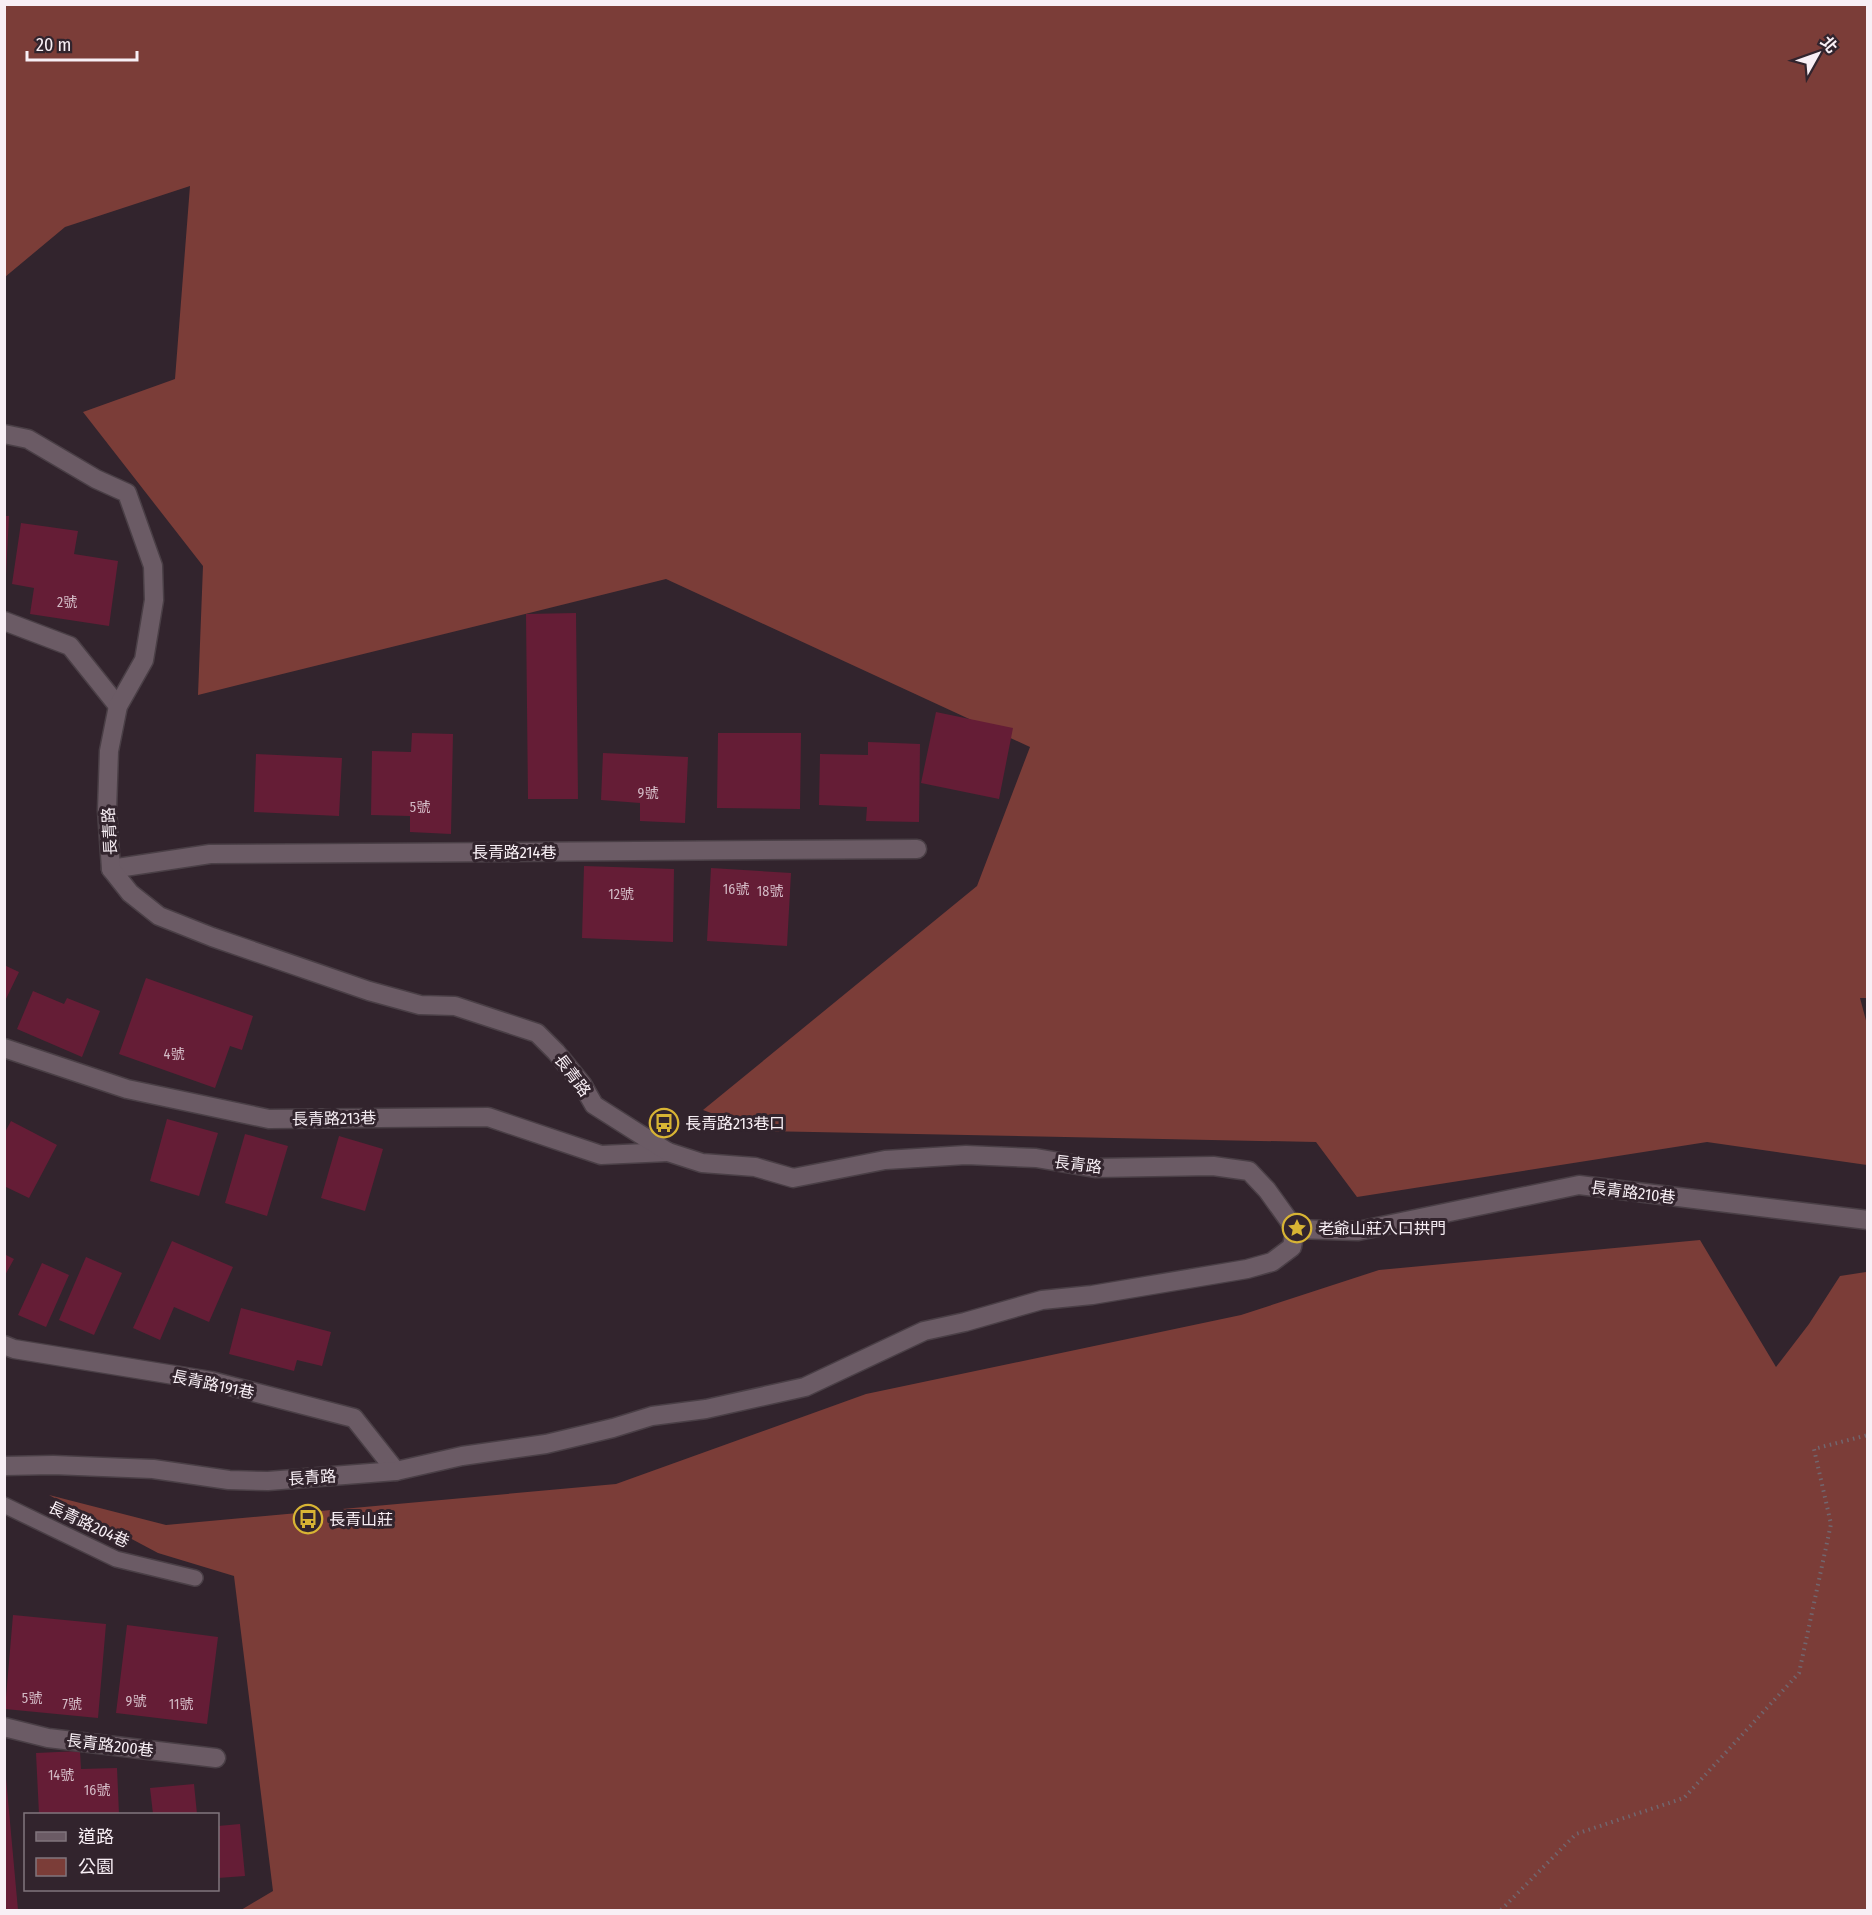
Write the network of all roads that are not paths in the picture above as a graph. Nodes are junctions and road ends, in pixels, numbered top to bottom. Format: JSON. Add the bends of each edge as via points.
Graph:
{"nodes":[{"id":1,"x":4,"y":435,"type":"edge"},
{"id":2,"x":4,"y":621,"type":"edge"},
{"id":3,"x":118,"y":706,"type":"junction"},
{"id":4,"x":917,"y":849,"type":"dead end"},
{"id":5,"x":111,"y":869,"type":"junction"},
{"id":6,"x":4,"y":1048,"type":"edge"},
{"id":7,"x":668,"y":1152,"type":"junction"},
{"id":8,"x":1868,"y":1220,"type":"edge"},
{"id":9,"x":1295,"y":1229,"type":"junction"},
{"id":10,"x":4,"y":1345,"type":"edge"},
{"id":11,"x":4,"y":1466,"type":"edge"},
{"id":12,"x":396,"y":1471,"type":"junction"},
{"id":13,"x":4,"y":1505,"type":"edge"},
{"id":14,"x":195,"y":1578,"type":"dead end"},
{"id":15,"x":4,"y":1727,"type":"edge"},
{"id":16,"x":216,"y":1758,"type":"dead end"}],
"edges":[{"from":1,"to":3,"type":"street","name":"長青路","via":[[28,439],[127,493],[153,566],[154,600],[144,660]]},
{"from":2,"to":3,"type":"street","via":[[70,646]]},
{"from":3,"to":5,"type":"street","name":"長青路","via":[[109,751]]},
{"from":4,"to":5,"type":"street","name":"長青路214巷","via":[[210,855]]},
{"from":5,"to":7,"type":"street","name":"長青路","via":[[130,893],[159,916],[201,933],[369,991],[420,1005],[455,1006],[537,1033],[582,1084],[594,1105]]},
{"from":6,"to":7,"type":"street","name":"長青路213巷","via":[[127,1089],[269,1119],[488,1117],[601,1155]]},
{"from":7,"to":9,"type":"street","name":"長青路","via":[[702,1163],[755,1167],[793,1178],[885,1160],[966,1155],[1036,1158],[1095,1168],[1213,1166],[1249,1172]]},
{"from":8,"to":9,"type":"street","name":"長青路210巷","via":[[1579,1185],[1358,1231]]},
{"from":9,"to":12,"type":"street","name":"長青路","via":[[1292,1247],[1272,1262],[1247,1269],[1042,1300],[924,1331],[805,1387],[652,1416],[546,1444],[462,1456]]},
{"from":10,"to":12,"type":"street","name":"長青路191巷","via":[[211,1381],[354,1418]]},
{"from":11,"to":12,"type":"street","name":"長青路","via":[[153,1469],[239,1480]]},
{"from":13,"to":14,"type":"lane","name":"長青路204巷","via":[[116,1559]]},
{"from":15,"to":16,"type":"street","name":"長青路200巷","via":[[48,1738]]}]}
